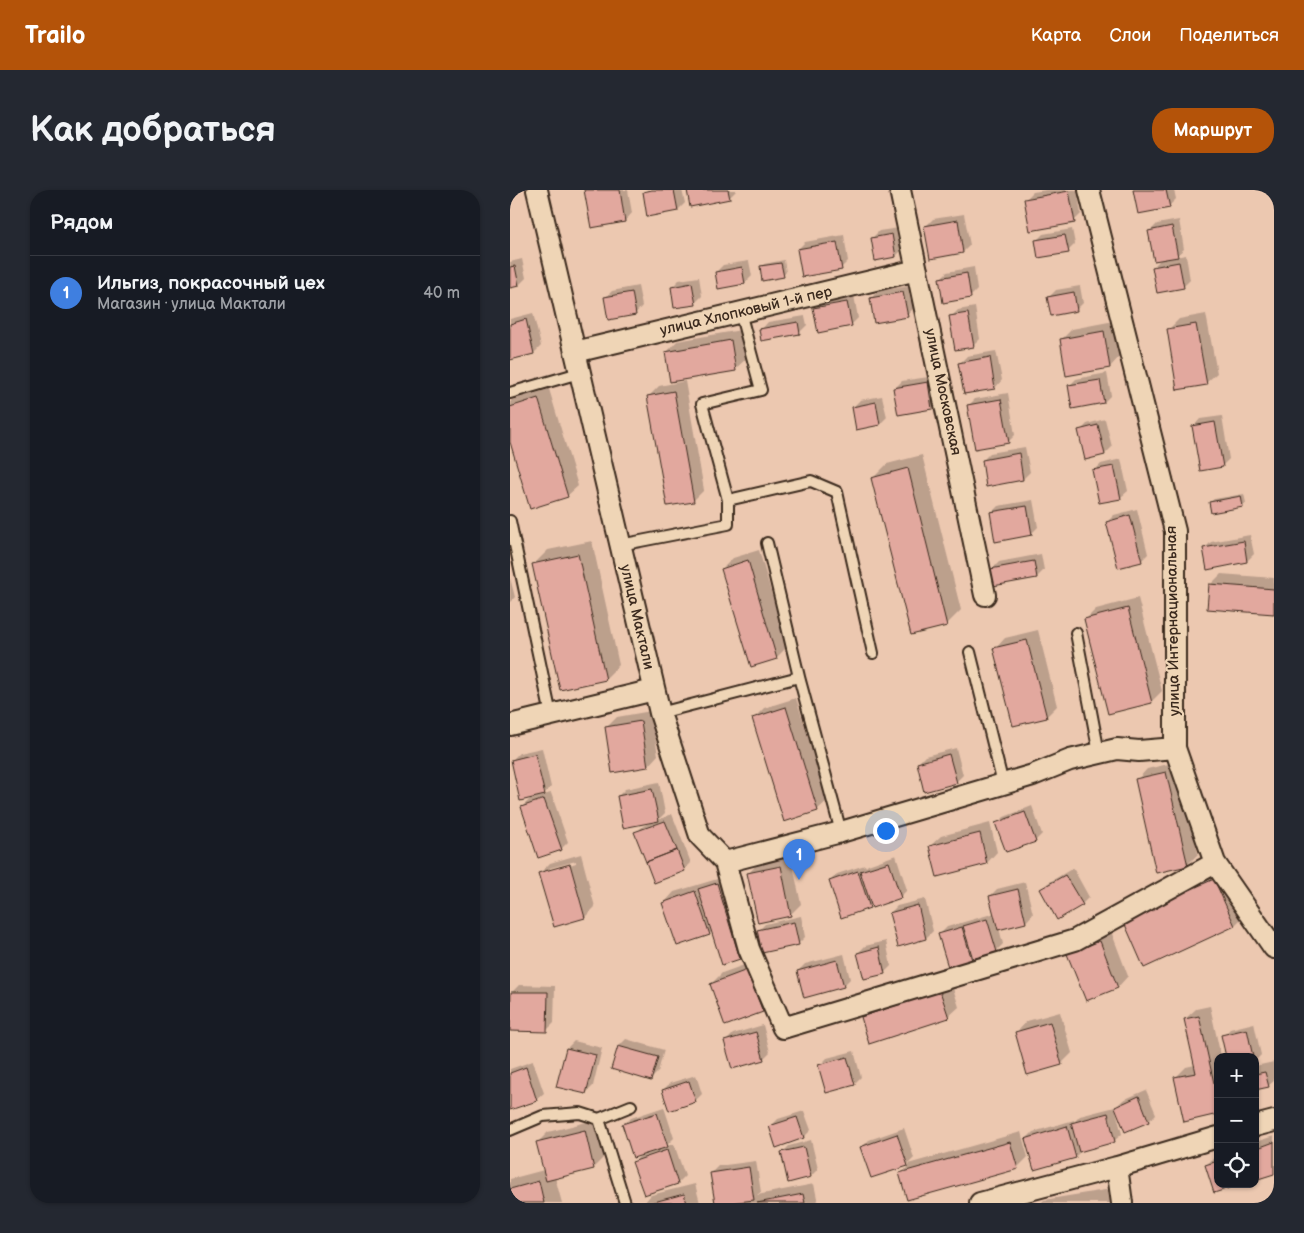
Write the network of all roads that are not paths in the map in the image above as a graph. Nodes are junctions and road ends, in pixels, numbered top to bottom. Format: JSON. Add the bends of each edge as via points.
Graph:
{"nodes":[{"id":1,"x":537,"y":190,"type":"edge"},
{"id":2,"x":900,"y":190,"type":"edge"},
{"id":3,"x":1089,"y":190,"type":"edge"},
{"id":4,"x":917,"y":270,"type":"junction"},
{"id":5,"x":740,"y":312,"type":"junction"},
{"id":6,"x":575,"y":352,"type":"junction"},
{"id":7,"x":580,"y":373,"type":"junction"},
{"id":8,"x":510,"y":393,"type":"edge"},
{"id":9,"x":728,"y":500,"type":"junction"},
{"id":10,"x":510,"y":521,"type":"edge"},
{"id":11,"x":767,"y":543,"type":"dead end"},
{"id":12,"x":620,"y":545,"type":"junction"},
{"id":13,"x":985,"y":595,"type":"dead end"},
{"id":14,"x":1076,"y":633,"type":"dead end"},
{"id":15,"x":970,"y":652,"type":"dead end"},
{"id":16,"x":873,"y":653,"type":"dead end"},
{"id":17,"x":799,"y":677,"type":"junction"},
{"id":18,"x":654,"y":690,"type":"junction"},
{"id":19,"x":660,"y":713,"type":"junction"},
{"id":20,"x":551,"y":715,"type":"junction"},
{"id":21,"x":510,"y":725,"type":"edge"},
{"id":22,"x":1175,"y":748,"type":"junction"},
{"id":23,"x":1098,"y":754,"type":"junction"},
{"id":24,"x":1003,"y":784,"type":"junction"},
{"id":25,"x":841,"y":832,"type":"junction"},
{"id":26,"x":725,"y":862,"type":"junction"},
{"id":27,"x":1215,"y":863,"type":"junction"},
{"id":28,"x":1274,"y":948,"type":"edge"},
{"id":29,"x":631,"y":1106,"type":"dead end"},
{"id":30,"x":599,"y":1119,"type":"junction"},
{"id":31,"x":1274,"y":1121,"type":"edge"},
{"id":32,"x":1259,"y":1125,"type":"edge"},
{"id":33,"x":510,"y":1130,"type":"edge"},
{"id":34,"x":1214,"y":1139,"type":"edge"},
{"id":35,"x":1117,"y":1167,"type":"junction"},
{"id":36,"x":625,"y":1203,"type":"edge"},
{"id":37,"x":980,"y":1203,"type":"edge"},
{"id":38,"x":1122,"y":1203,"type":"edge"}],
"edges":[{"from":1,"to":6,"type":"street","name":"улица Мактали"},
{"from":2,"to":4,"type":"street","name":"улица Московская"},
{"from":3,"to":22,"type":"street","name":"улица Интернациональная","via":[[1175,531]]},
{"from":4,"to":5,"type":"street","name":"улица Хлопковый 1-й пер"},
{"from":4,"to":13,"type":"street","name":"улица Московская"},
{"from":5,"to":6,"type":"street","name":"улица Хлопковый 1-й пер"},
{"from":5,"to":9,"type":"lane","via":[[761,390],[702,404]]},
{"from":6,"to":7,"type":"street","name":"улица Мактали"},
{"from":7,"to":8,"type":"lane"},
{"from":7,"to":12,"type":"street","name":"улица Мактали"},
{"from":9,"to":12,"type":"lane","via":[[728,524]]},
{"from":9,"to":16,"type":"lane","via":[[811,481],[837,492]]},
{"from":10,"to":20,"type":"lane"},
{"from":11,"to":17,"type":"lane"},
{"from":12,"to":18,"type":"street","name":"улица Мактали"},
{"from":14,"to":23,"type":"lane"},
{"from":15,"to":24,"type":"lane"},
{"from":17,"to":19,"type":"lane"},
{"from":17,"to":25,"type":"lane"},
{"from":18,"to":19,"type":"street","name":"улица Мактали"},
{"from":18,"to":20,"type":"street"},
{"from":19,"to":26,"type":"street","name":"улица Мактали","via":[[700,836]]},
{"from":20,"to":21,"type":"street"},
{"from":22,"to":23,"type":"street","via":[[1117,749]]},
{"from":22,"to":27,"type":"street","name":"улица Интернациональная"},
{"from":23,"to":24,"type":"street","via":[[1070,760]]},
{"from":24,"to":25,"type":"street"},
{"from":25,"to":26,"type":"street"},
{"from":26,"to":27,"type":"street","name":"улица Мактали","via":[[749,949],[782,1028],[1075,940]]},
{"from":27,"to":28,"type":"street","name":"улица Интернациональная"},
{"from":29,"to":30,"type":"lane"},
{"from":30,"to":33,"type":"lane","via":[[580,1113],[543,1116]]},
{"from":30,"to":36,"type":"lane"},
{"from":31,"to":32,"type":"street"},
{"from":34,"to":35,"type":"street"},
{"from":35,"to":37,"type":"street"},
{"from":35,"to":38,"type":"street"}]}
